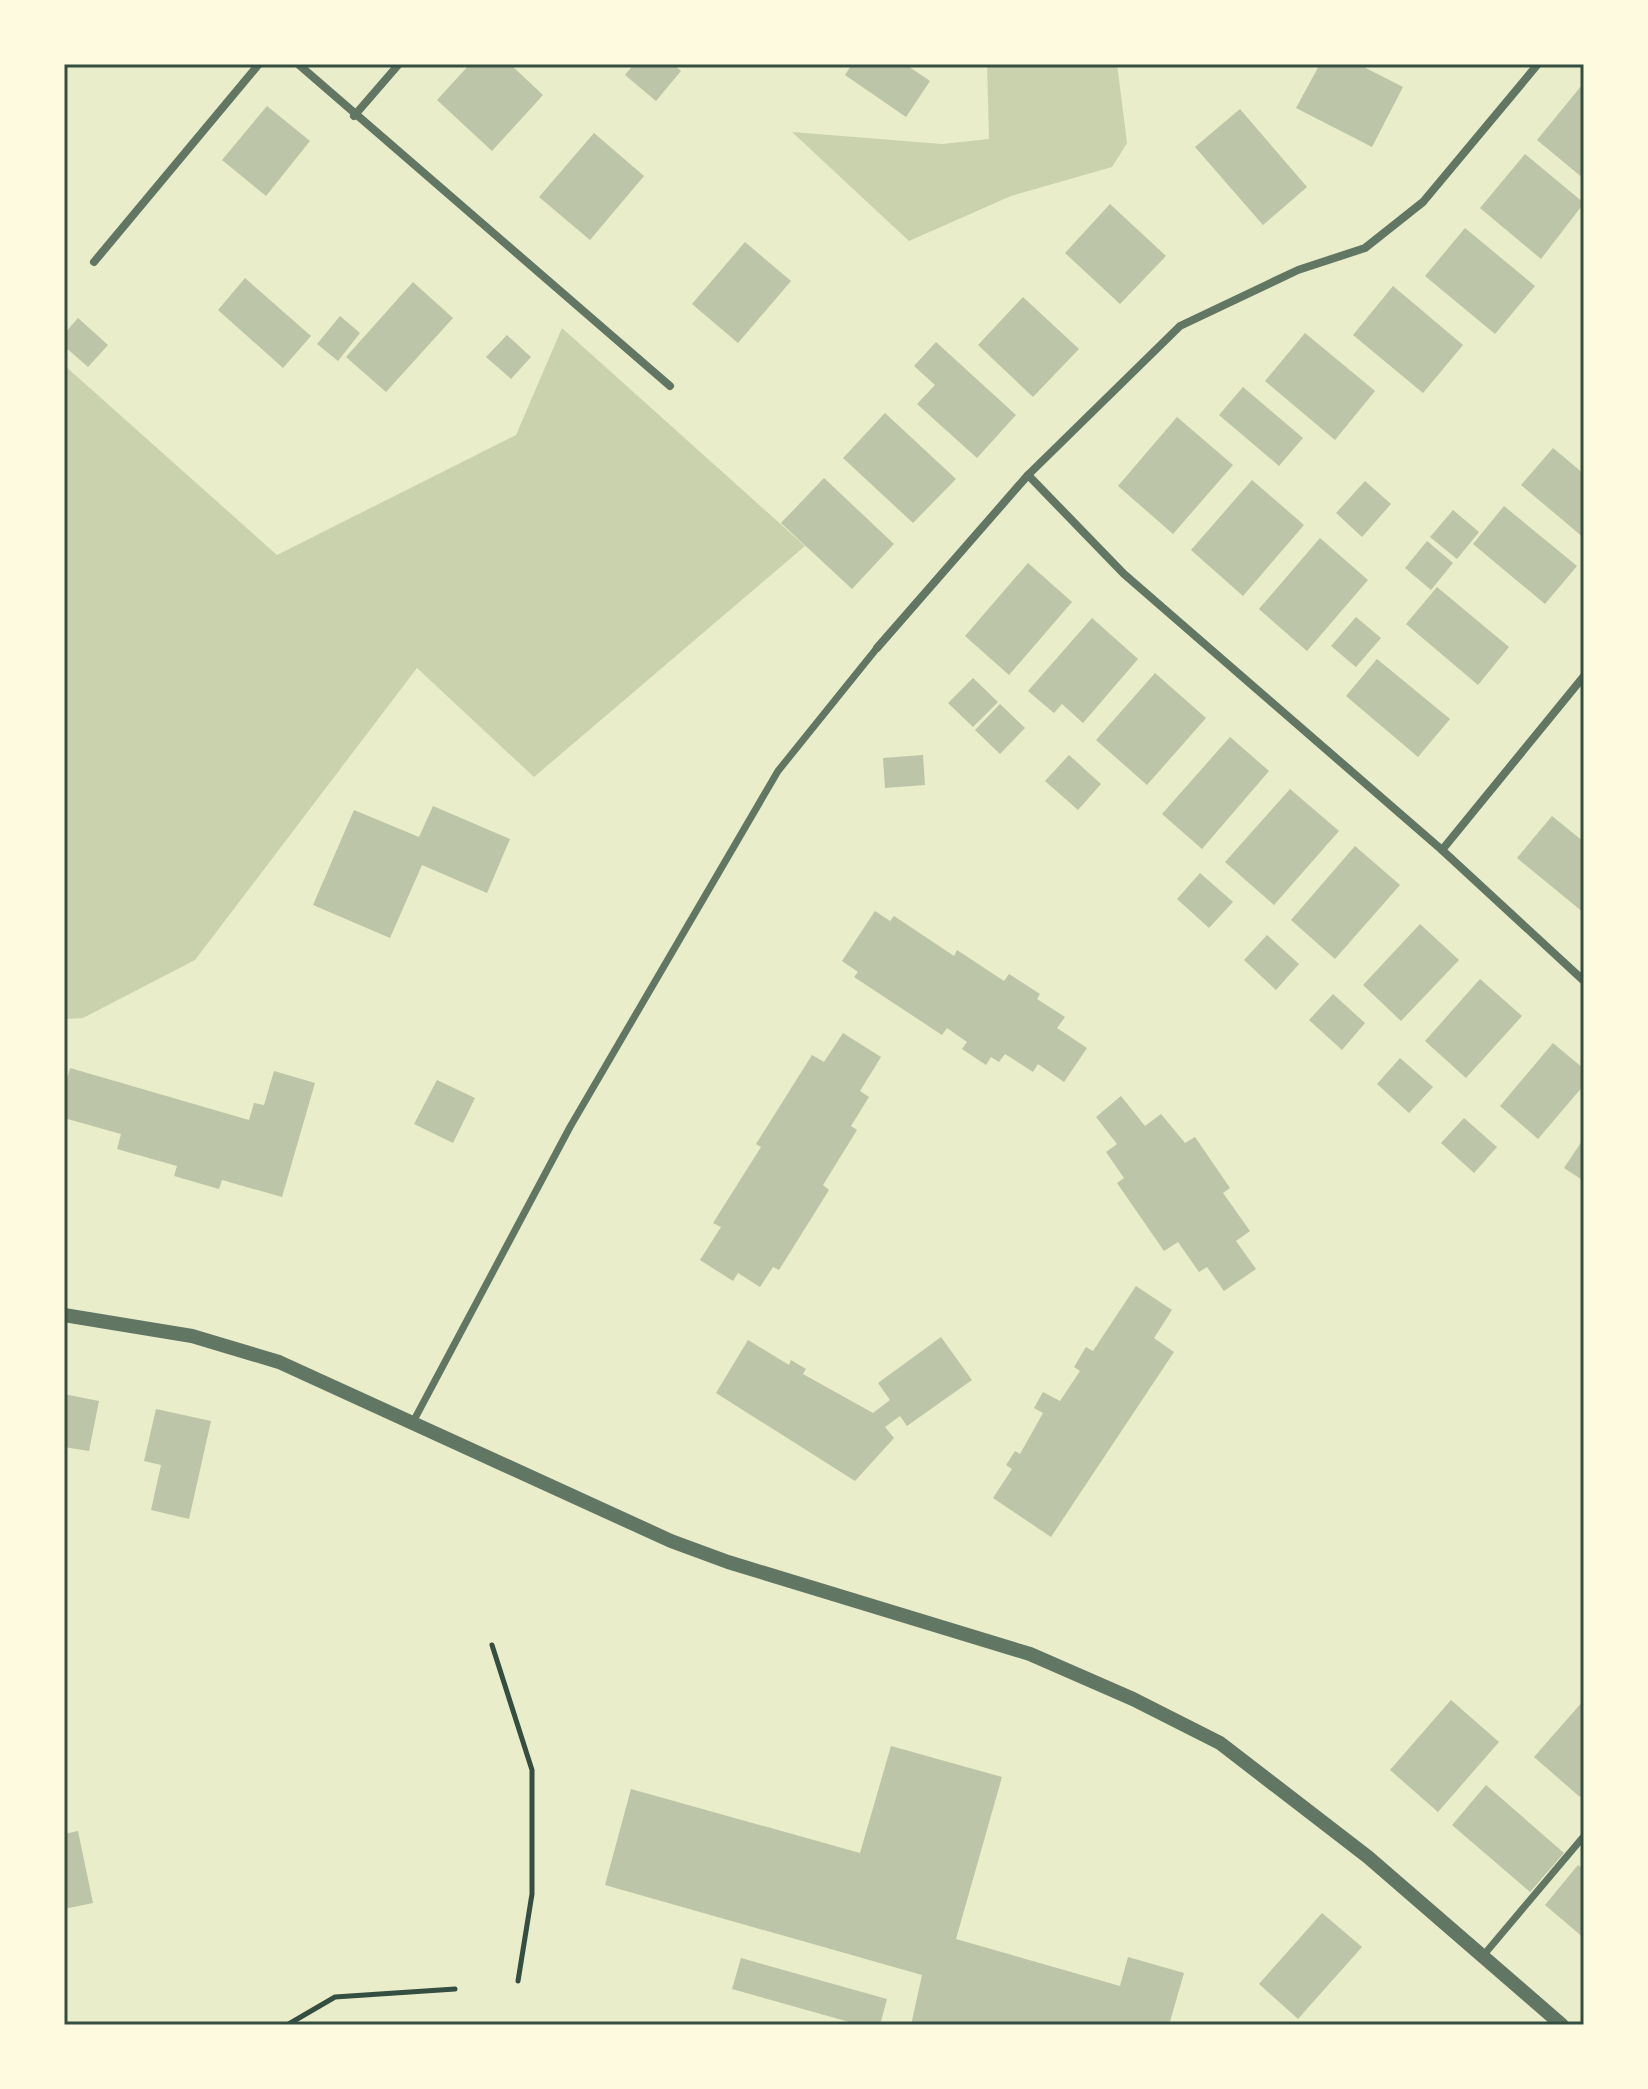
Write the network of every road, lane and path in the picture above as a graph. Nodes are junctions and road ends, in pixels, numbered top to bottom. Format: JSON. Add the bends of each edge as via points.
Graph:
{"nodes":[{"id":1,"x":259,"y":64,"type":"edge"},
{"id":2,"x":298,"y":64,"type":"edge"},
{"id":3,"x":399,"y":64,"type":"edge"},
{"id":4,"x":1538,"y":64,"type":"edge"},
{"id":5,"x":354,"y":116,"type":"junction"},
{"id":6,"x":94,"y":262,"type":"dead end"},
{"id":7,"x":670,"y":386,"type":"dead end"},
{"id":8,"x":1028,"y":475,"type":"junction"},
{"id":9,"x":877,"y":648,"type":"joint"},
{"id":10,"x":1584,"y":676,"type":"edge"},
{"id":11,"x":1442,"y":850,"type":"junction"},
{"id":12,"x":1584,"y":981,"type":"edge"},
{"id":13,"x":64,"y":1315,"type":"edge"},
{"id":14,"x":413,"y":1422,"type":"junction"},
{"id":15,"x":492,"y":1645,"type":"dead end"},
{"id":16,"x":1584,"y":1836,"type":"edge"},
{"id":17,"x":1482,"y":1957,"type":"junction"},
{"id":18,"x":518,"y":1981,"type":"dead end"},
{"id":19,"x":455,"y":1989,"type":"dead end"},
{"id":20,"x":287,"y":2025,"type":"edge"},
{"id":21,"x":1562,"y":2025,"type":"edge"}],
"edges":[{"from":1,"to":6,"type":"street"},
{"from":2,"to":5,"type":"street"},
{"from":3,"to":5,"type":"street"},
{"from":4,"to":8,"type":"street","via":[[1423,202],[1365,248],[1298,270],[1180,326]]},
{"from":5,"to":7,"type":"street"},
{"from":8,"to":9,"type":"street"},
{"from":8,"to":11,"type":"street","via":[[1124,574]]},
{"from":9,"to":14,"type":"street","via":[[778,771],[570,1127]]},
{"from":10,"to":11,"type":"street"},
{"from":11,"to":12,"type":"street"},
{"from":13,"to":14,"type":"street","via":[[192,1336],[279,1362]]},
{"from":14,"to":17,"type":"street","via":[[714,1557],[1030,1654],[1133,1699],[1220,1743],[1368,1857]]},
{"from":15,"to":18,"type":"path","via":[[532,1770],[532,1894]]},
{"from":16,"to":17,"type":"street"},
{"from":17,"to":21,"type":"street"},
{"from":19,"to":20,"type":"path","via":[[335,1997]]}]}
